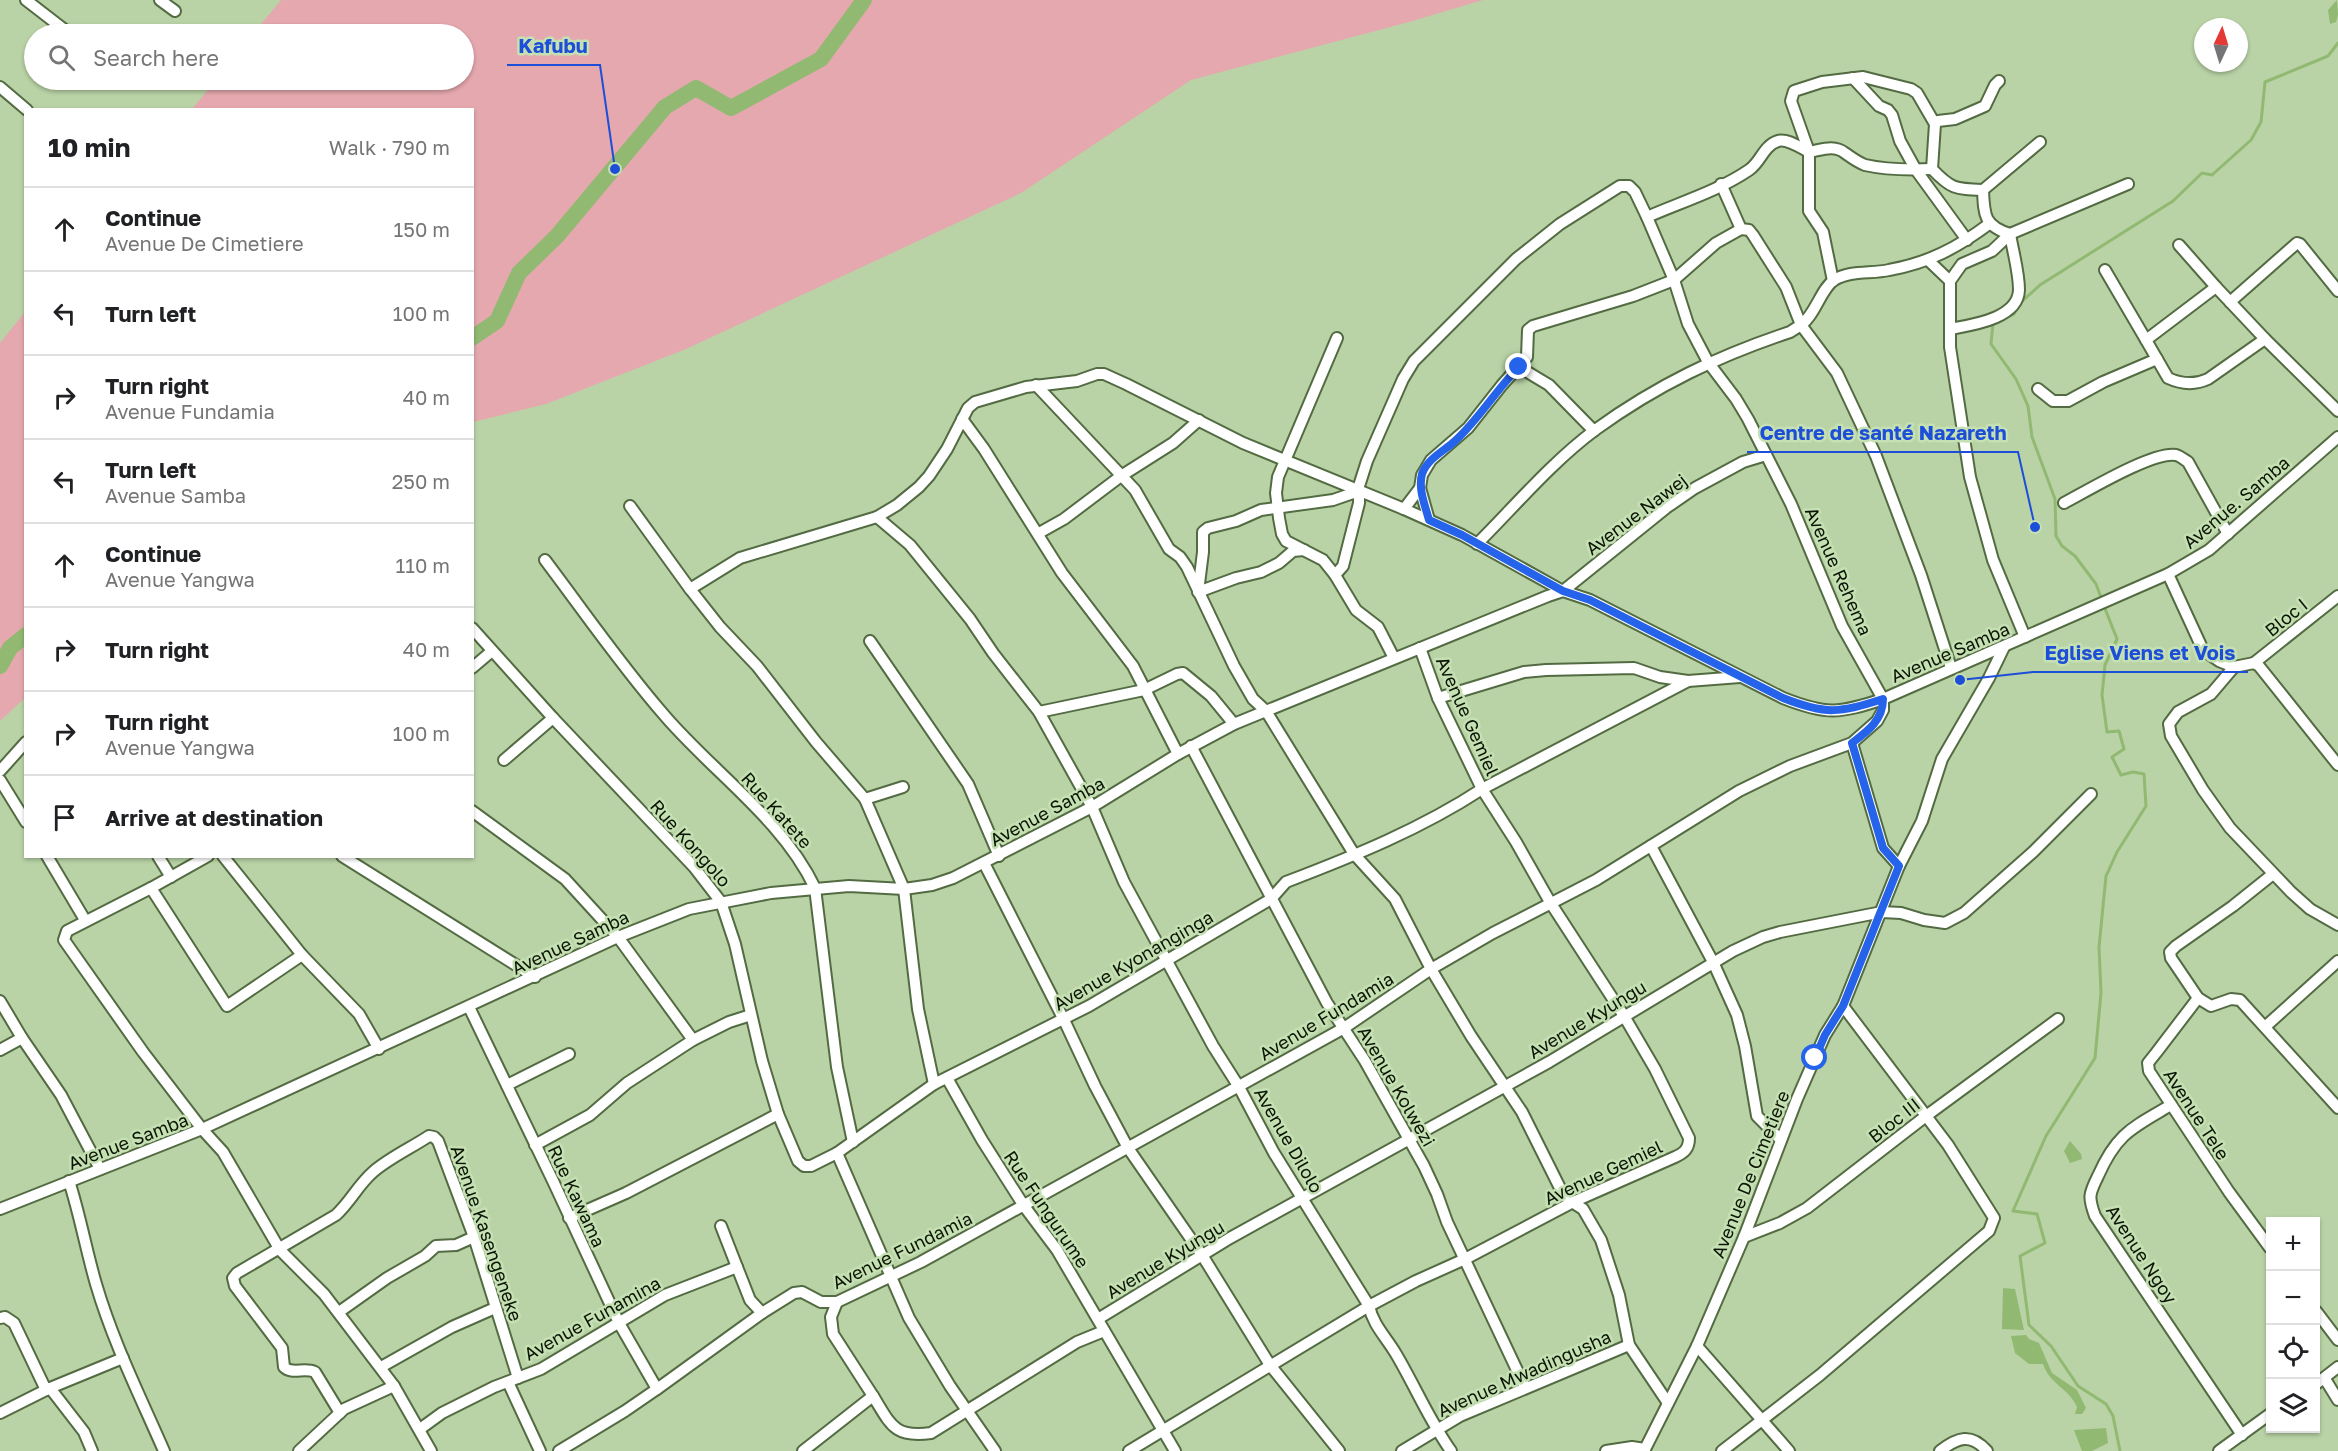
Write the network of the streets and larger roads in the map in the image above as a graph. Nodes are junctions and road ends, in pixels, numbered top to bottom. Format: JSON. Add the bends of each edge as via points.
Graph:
{"nodes":[{"id":1,"x":26,"y":0,"type":"edge"},
{"id":2,"x":160,"y":0,"type":"edge"},
{"id":3,"x":175,"y":11,"type":"dead end"},
{"id":4,"x":57,"y":24,"type":"edge"},
{"id":5,"x":1853,"y":78,"type":"junction"},
{"id":6,"x":1999,"y":81,"type":"dead end"},
{"id":7,"x":0,"y":87,"type":"edge"},
{"id":8,"x":25,"y":108,"type":"edge"},
{"id":9,"x":1935,"y":124,"type":"junction"},
{"id":10,"x":2040,"y":142,"type":"dead end"},
{"id":11,"x":1809,"y":152,"type":"junction"},
{"id":12,"x":1932,"y":169,"type":"junction"},
{"id":13,"x":1916,"y":170,"type":"junction"},
{"id":14,"x":1721,"y":184,"type":"junction"},
{"id":15,"x":2128,"y":184,"type":"dead end"},
{"id":16,"x":1983,"y":190,"type":"junction"},
{"id":17,"x":1647,"y":217,"type":"junction"},
{"id":18,"x":1989,"y":224,"type":"junction"},
{"id":19,"x":1741,"y":229,"type":"junction"},
{"id":20,"x":2010,"y":234,"type":"junction"},
{"id":21,"x":1967,"y":240,"type":"junction"},
{"id":22,"x":2179,"y":245,"type":"dead end"},
{"id":23,"x":1929,"y":261,"type":"junction"},
{"id":24,"x":2105,"y":270,"type":"dead end"},
{"id":25,"x":1674,"y":280,"type":"junction"},
{"id":26,"x":1833,"y":280,"type":"junction"},
{"id":27,"x":1950,"y":281,"type":"junction"},
{"id":28,"x":2216,"y":287,"type":"junction"},
{"id":29,"x":2338,"y":291,"type":"edge"},
{"id":30,"x":2230,"y":302,"type":"junction"},
{"id":31,"x":1801,"y":326,"type":"junction"},
{"id":32,"x":1950,"y":329,"type":"junction"},
{"id":33,"x":1337,"y":338,"type":"dead end"},
{"id":34,"x":2265,"y":339,"type":"junction"},
{"id":35,"x":2146,"y":340,"type":"junction"},
{"id":36,"x":2157,"y":359,"type":"junction"},
{"id":37,"x":1708,"y":362,"type":"junction"},
{"id":38,"x":1519,"y":367,"type":"junction"},
{"id":39,"x":1036,"y":385,"type":"junction"},
{"id":40,"x":2038,"y":389,"type":"dead end"},
{"id":41,"x":2338,"y":411,"type":"edge"},
{"id":42,"x":962,"y":419,"type":"junction"},
{"id":43,"x":1198,"y":420,"type":"junction"},
{"id":44,"x":1594,"y":431,"type":"junction"},
{"id":45,"x":2338,"y":437,"type":"edge"},
{"id":46,"x":1766,"y":455,"type":"junction"},
{"id":47,"x":1285,"y":459,"type":"junction"},
{"id":48,"x":1121,"y":476,"type":"junction"},
{"id":49,"x":1420,"y":488,"type":"junction"},
{"id":50,"x":1359,"y":491,"type":"junction"},
{"id":51,"x":2064,"y":503,"type":"dead end"},
{"id":52,"x":630,"y":506,"type":"dead end"},
{"id":53,"x":1278,"y":507,"type":"junction"},
{"id":54,"x":1404,"y":509,"type":"junction"},
{"id":55,"x":877,"y":517,"type":"junction"},
{"id":56,"x":1429,"y":520,"type":"junction"},
{"id":57,"x":1039,"y":533,"type":"junction"},
{"id":58,"x":2228,"y":534,"type":"junction"},
{"id":59,"x":1477,"y":544,"type":"junction"},
{"id":60,"x":1305,"y":550,"type":"junction"},
{"id":61,"x":545,"y":560,"type":"dead end"},
{"id":62,"x":2168,"y":574,"type":"junction"},
{"id":63,"x":1335,"y":575,"type":"junction"},
{"id":64,"x":690,"y":589,"type":"junction"},
{"id":65,"x":1563,"y":591,"type":"junction"},
{"id":66,"x":1198,"y":592,"type":"junction"},
{"id":67,"x":2338,"y":596,"type":"edge"},
{"id":68,"x":2116,"y":598,"type":"joint"},
{"id":69,"x":474,"y":630,"type":"edge"},
{"id":70,"x":2025,"y":637,"type":"junction"},
{"id":71,"x":870,"y":641,"type":"dead end"},
{"id":72,"x":2004,"y":647,"type":"junction"},
{"id":73,"x":1420,"y":648,"type":"junction"},
{"id":74,"x":492,"y":651,"type":"junction"},
{"id":75,"x":1394,"y":658,"type":"junction"},
{"id":76,"x":2254,"y":663,"type":"junction"},
{"id":77,"x":474,"y":666,"type":"edge"},
{"id":78,"x":2234,"y":667,"type":"junction"},
{"id":79,"x":1951,"y":669,"type":"junction"},
{"id":80,"x":1741,"y":677,"type":"junction"},
{"id":81,"x":1688,"y":681,"type":"junction"},
{"id":82,"x":1144,"y":690,"type":"junction"},
{"id":83,"x":1438,"y":698,"type":"junction"},
{"id":84,"x":1883,"y":699,"type":"junction"},
{"id":85,"x":1266,"y":711,"type":"junction"},
{"id":86,"x":1039,"y":712,"type":"junction"},
{"id":87,"x":553,"y":718,"type":"junction"},
{"id":88,"x":1234,"y":724,"type":"junction"},
{"id":89,"x":1852,"y":743,"type":"junction"},
{"id":90,"x":24,"y":744,"type":"edge"},
{"id":91,"x":1191,"y":746,"type":"junction"},
{"id":92,"x":1178,"y":754,"type":"junction"},
{"id":93,"x":504,"y":760,"type":"dead end"},
{"id":94,"x":2338,"y":765,"type":"edge"},
{"id":95,"x":0,"y":771,"type":"edge"},
{"id":96,"x":0,"y":780,"type":"edge"},
{"id":97,"x":903,"y":787,"type":"dead end"},
{"id":98,"x":1482,"y":789,"type":"junction"},
{"id":99,"x":2091,"y":794,"type":"dead end"},
{"id":100,"x":865,"y":799,"type":"junction"},
{"id":101,"x":1092,"y":807,"type":"junction"},
{"id":102,"x":474,"y":812,"type":"edge"},
{"id":103,"x":24,"y":819,"type":"edge"},
{"id":104,"x":1652,"y":846,"type":"junction"},
{"id":105,"x":1354,"y":854,"type":"junction"},
{"id":106,"x":999,"y":856,"type":"junction"},
{"id":107,"x":48,"y":858,"type":"edge"},
{"id":108,"x":159,"y":858,"type":"edge"},
{"id":109,"x":204,"y":858,"type":"edge"},
{"id":110,"x":225,"y":858,"type":"edge"},
{"id":111,"x":345,"y":858,"type":"edge"},
{"id":112,"x":984,"y":863,"type":"junction"},
{"id":113,"x":1899,"y":866,"type":"junction"},
{"id":114,"x":2273,"y":874,"type":"junction"},
{"id":115,"x":171,"y":877,"type":"junction"},
{"id":116,"x":151,"y":888,"type":"junction"},
{"id":117,"x":815,"y":888,"type":"junction"},
{"id":118,"x":904,"y":889,"type":"junction"},
{"id":119,"x":1271,"y":899,"type":"junction"},
{"id":120,"x":1550,"y":902,"type":"junction"},
{"id":121,"x":721,"y":903,"type":"junction"},
{"id":122,"x":1882,"y":912,"type":"junction"},
{"id":123,"x":85,"y":921,"type":"junction"},
{"id":124,"x":2338,"y":925,"type":"edge"},
{"id":125,"x":618,"y":937,"type":"junction"},
{"id":126,"x":302,"y":955,"type":"junction"},
{"id":127,"x":1166,"y":959,"type":"junction"},
{"id":128,"x":2338,"y":961,"type":"edge"},
{"id":129,"x":1713,"y":962,"type":"junction"},
{"id":130,"x":1431,"y":969,"type":"junction"},
{"id":131,"x":535,"y":977,"type":"junction"},
{"id":132,"x":2198,"y":998,"type":"junction"},
{"id":133,"x":0,"y":1001,"type":"edge"},
{"id":134,"x":1843,"y":1006,"type":"junction"},
{"id":135,"x":469,"y":1007,"type":"junction"},
{"id":136,"x":751,"y":1015,"type":"junction"},
{"id":137,"x":1624,"y":1016,"type":"junction"},
{"id":138,"x":2058,"y":1019,"type":"dead end"},
{"id":139,"x":1064,"y":1020,"type":"junction"},
{"id":140,"x":2266,"y":1026,"type":"junction"},
{"id":141,"x":1344,"y":1028,"type":"junction"},
{"id":142,"x":22,"y":1038,"type":"junction"},
{"id":143,"x":693,"y":1040,"type":"junction"},
{"id":144,"x":379,"y":1049,"type":"junction"},
{"id":145,"x":0,"y":1050,"type":"edge"},
{"id":146,"x":569,"y":1054,"type":"dead end"},
{"id":147,"x":947,"y":1078,"type":"junction"},
{"id":148,"x":934,"y":1084,"type":"junction"},
{"id":149,"x":507,"y":1085,"type":"junction"},
{"id":150,"x":1505,"y":1085,"type":"junction"},
{"id":151,"x":1239,"y":1087,"type":"junction"},
{"id":152,"x":2171,"y":1105,"type":"junction"},
{"id":153,"x":2338,"y":1108,"type":"edge"},
{"id":154,"x":778,"y":1114,"type":"junction"},
{"id":155,"x":1926,"y":1116,"type":"junction"},
{"id":156,"x":202,"y":1129,"type":"junction"},
{"id":157,"x":1408,"y":1140,"type":"junction"},
{"id":158,"x":1781,"y":1140,"type":"junction"},
{"id":159,"x":853,"y":1142,"type":"junction"},
{"id":160,"x":535,"y":1145,"type":"junction"},
{"id":161,"x":1128,"y":1148,"type":"junction"},
{"id":162,"x":837,"y":1153,"type":"junction"},
{"id":163,"x":804,"y":1166,"type":"joint"},
{"id":164,"x":100,"y":1169,"type":"junction"},
{"id":165,"x":69,"y":1181,"type":"junction"},
{"id":166,"x":1303,"y":1197,"type":"junction"},
{"id":167,"x":1573,"y":1203,"type":"junction"},
{"id":168,"x":1024,"y":1206,"type":"junction"},
{"id":169,"x":0,"y":1209,"type":"edge"},
{"id":170,"x":569,"y":1218,"type":"junction"},
{"id":171,"x":722,"y":1226,"type":"dead end"},
{"id":172,"x":474,"y":1237,"type":"junction"},
{"id":173,"x":1744,"y":1237,"type":"junction"},
{"id":174,"x":2266,"y":1241,"type":"edge"},
{"id":175,"x":280,"y":1250,"type":"junction"},
{"id":176,"x":1202,"y":1255,"type":"junction"},
{"id":177,"x":1465,"y":1259,"type":"junction"},
{"id":178,"x":737,"y":1267,"type":"junction"},
{"id":179,"x":891,"y":1277,"type":"junction"},
{"id":180,"x":837,"y":1302,"type":"junction"},
{"id":181,"x":1369,"y":1306,"type":"junction"},
{"id":182,"x":495,"y":1308,"type":"junction"},
{"id":183,"x":339,"y":1312,"type":"junction"},
{"id":184,"x":762,"y":1313,"type":"junction"},
{"id":185,"x":2320,"y":1316,"type":"edge"},
{"id":186,"x":0,"y":1318,"type":"edge"},
{"id":187,"x":1098,"y":1319,"type":"junction"},
{"id":188,"x":619,"y":1323,"type":"junction"},
{"id":189,"x":1104,"y":1331,"type":"junction"},
{"id":190,"x":2338,"y":1341,"type":"edge"},
{"id":191,"x":1629,"y":1345,"type":"junction"},
{"id":192,"x":1697,"y":1346,"type":"junction"},
{"id":193,"x":123,"y":1358,"type":"junction"},
{"id":194,"x":1270,"y":1365,"type":"junction"},
{"id":195,"x":381,"y":1367,"type":"junction"},
{"id":196,"x":2338,"y":1367,"type":"edge"},
{"id":197,"x":513,"y":1380,"type":"junction"},
{"id":198,"x":2320,"y":1381,"type":"edge"},
{"id":199,"x":394,"y":1386,"type":"junction"},
{"id":200,"x":1526,"y":1387,"type":"junction"},
{"id":201,"x":48,"y":1389,"type":"junction"},
{"id":202,"x":655,"y":1392,"type":"junction"},
{"id":203,"x":873,"y":1396,"type":"junction"},
{"id":204,"x":2338,"y":1400,"type":"edge"},
{"id":205,"x":1668,"y":1403,"type":"junction"},
{"id":206,"x":968,"y":1410,"type":"junction"},
{"id":207,"x":0,"y":1413,"type":"edge"},
{"id":208,"x":340,"y":1413,"type":"junction"},
{"id":209,"x":2266,"y":1418,"type":"edge"},
{"id":210,"x":1763,"y":1420,"type":"junction"},
{"id":211,"x":420,"y":1429,"type":"junction"},
{"id":212,"x":1162,"y":1429,"type":"junction"},
{"id":213,"x":1436,"y":1430,"type":"junction"},
{"id":214,"x":2242,"y":1435,"type":"junction"},
{"id":215,"x":1645,"y":1450,"type":"edge"},
{"id":216,"x":2222,"y":1450,"type":"edge"},
{"id":217,"x":92,"y":1451,"type":"edge"},
{"id":218,"x":164,"y":1451,"type":"edge"},
{"id":219,"x":299,"y":1451,"type":"edge"},
{"id":220,"x":431,"y":1451,"type":"edge"},
{"id":221,"x":540,"y":1451,"type":"edge"},
{"id":222,"x":559,"y":1451,"type":"edge"},
{"id":223,"x":803,"y":1451,"type":"edge"},
{"id":224,"x":995,"y":1451,"type":"edge"},
{"id":225,"x":1129,"y":1451,"type":"edge"},
{"id":226,"x":1175,"y":1451,"type":"edge"},
{"id":227,"x":1339,"y":1451,"type":"edge"},
{"id":228,"x":1402,"y":1451,"type":"edge"},
{"id":229,"x":1451,"y":1451,"type":"edge"},
{"id":230,"x":1606,"y":1451,"type":"edge"},
{"id":231,"x":1722,"y":1451,"type":"edge"},
{"id":232,"x":1790,"y":1451,"type":"edge"},
{"id":233,"x":1940,"y":1451,"type":"edge"},
{"id":234,"x":1987,"y":1451,"type":"edge"}],
"edges":[{"from":1,"to":4,"type":"street"},
{"from":2,"to":3,"type":"street"},
{"from":5,"to":9,"type":"street","via":[[1911,89]]},
{"from":5,"to":11,"type":"street","via":[[1794,91],[1791,101]]},
{"from":5,"to":13,"type":"street","via":[[1892,115],[1900,141]]},
{"from":6,"to":9,"type":"street","via":[[1985,106]]},
{"from":7,"to":8,"type":"street"},
{"from":9,"to":12,"type":"street"},
{"from":10,"to":16,"type":"street"},
{"from":11,"to":13,"type":"street","via":[[1836,149],[1865,165]]},
{"from":11,"to":14,"type":"street","via":[[1779,141],[1761,153],[1754,166]]},
{"from":11,"to":26,"type":"street","via":[[1809,212],[1823,232]]},
{"from":12,"to":13,"type":"street"},
{"from":12,"to":16,"type":"street","via":[[1957,189]]},
{"from":13,"to":21,"type":"street"},
{"from":14,"to":17,"type":"street"},
{"from":14,"to":19,"type":"street"},
{"from":15,"to":20,"type":"street"},
{"from":16,"to":18,"type":"street"},
{"from":17,"to":25,"type":"street","name":"Avenue Rehema"},
{"from":17,"to":50,"type":"street","name":"Avenue Rehema","via":[[1635,192],[1629,186],[1620,186],[1560,224],[1508,267],[1407,370],[1367,461]]},
{"from":18,"to":20,"type":"street"},
{"from":18,"to":21,"type":"street"},
{"from":19,"to":25,"type":"street","via":[[1716,243]]},
{"from":19,"to":31,"type":"street","via":[[1749,230],[1781,279]]},
{"from":20,"to":27,"type":"street","via":[[1992,251],[1962,264]]},
{"from":20,"to":32,"type":"street","via":[[2019,290],[2016,301],[1989,321]]},
{"from":21,"to":23,"type":"street"},
{"from":22,"to":28,"type":"street"},
{"from":23,"to":26,"type":"street"},
{"from":23,"to":27,"type":"street"},
{"from":24,"to":35,"type":"street"},
{"from":25,"to":37,"type":"street","name":"Avenue Rehema","via":[[1688,324]]},
{"from":25,"to":38,"type":"street","via":[[1533,326],[1528,330],[1527,357]]},
{"from":26,"to":31,"type":"street"},
{"from":27,"to":32,"type":"street"},
{"from":28,"to":30,"type":"street"},
{"from":28,"to":35,"type":"street"},
{"from":29,"to":30,"type":"street","via":[[2297,243]]},
{"from":30,"to":34,"type":"street"},
{"from":31,"to":37,"type":"street"},
{"from":31,"to":79,"type":"street","via":[[1837,373],[1876,456]]},
{"from":32,"to":70,"type":"street","via":[[1966,456],[1993,560]]},
{"from":33,"to":47,"type":"street"},
{"from":34,"to":36,"type":"street","via":[[2201,382],[2168,378]]},
{"from":34,"to":41,"type":"street"},
{"from":35,"to":36,"type":"street"},
{"from":36,"to":40,"type":"street","via":[[2067,400],[2053,401]]},
{"from":37,"to":44,"type":"street"},
{"from":37,"to":46,"type":"street","name":"Avenue Rehema","via":[[1736,399]]},
{"from":38,"to":44,"type":"street","via":[[1549,386]]},
{"from":38,"to":49,"type":"street","via":[[1468,429],[1431,460]]},
{"from":39,"to":42,"type":"street","via":[[975,402]]},
{"from":39,"to":43,"type":"street","via":[[1104,374]]},
{"from":39,"to":48,"type":"street"},
{"from":42,"to":55,"type":"street","via":[[947,449],[919,487]]},
{"from":42,"to":57,"type":"street"},
{"from":43,"to":47,"type":"street"},
{"from":43,"to":48,"type":"street","via":[[1173,444]]},
{"from":44,"to":59,"type":"street"},
{"from":45,"to":58,"type":"street","name":"Avenue. Samba"},
{"from":46,"to":65,"type":"street","name":"Avenue Nawej","via":[[1743,462],[1695,488]]},
{"from":46,"to":84,"type":"street","name":"Avenue Rehema","via":[[1842,626]]},
{"from":47,"to":50,"type":"street"},
{"from":47,"to":53,"type":"street","via":[[1278,477]]},
{"from":48,"to":57,"type":"street"},
{"from":48,"to":66,"type":"street","via":[[1135,490],[1169,549],[1187,567]]},
{"from":49,"to":54,"type":"street"},
{"from":49,"to":56,"type":"street"},
{"from":50,"to":53,"type":"street","via":[[1333,500]]},
{"from":50,"to":54,"type":"street"},
{"from":50,"to":63,"type":"street","via":[[1343,566]]},
{"from":51,"to":58,"type":"street","via":[[2134,467],[2160,456],[2177,455],[2188,462]]},
{"from":52,"to":64,"type":"street"},
{"from":53,"to":60,"type":"street","via":[[1286,541]]},
{"from":53,"to":66,"type":"street","via":[[1203,532]]},
{"from":54,"to":56,"type":"street"},
{"from":55,"to":64,"type":"street","via":[[740,558]]},
{"from":55,"to":86,"type":"street","name":"Avenue Dilolo","via":[[910,545]]},
{"from":56,"to":59,"type":"street"},
{"from":57,"to":82,"type":"street","via":[[1062,573],[1133,666]]},
{"from":58,"to":62,"type":"street","name":"Avenue. Samba"},
{"from":59,"to":65,"type":"street"},
{"from":60,"to":63,"type":"street","via":[[1323,560]]},
{"from":60,"to":66,"type":"street","via":[[1293,551],[1261,572]]},
{"from":61,"to":117,"type":"street","name":"Rue Katete","via":[[602,639],[666,717],[784,839],[804,865]]},
{"from":62,"to":68,"type":"street","name":"Avenue. Samba"},
{"from":62,"to":78,"type":"street","via":[[2203,650]]},
{"from":63,"to":75,"type":"street","via":[[1356,610],[1377,627]]},
{"from":64,"to":100,"type":"street"},
{"from":65,"to":73,"type":"street","name":"Avenue Samba"},
{"from":65,"to":80,"type":"street","name":"Avenue Samba","via":[[1590,600]]},
{"from":66,"to":85,"type":"street","via":[[1234,666],[1253,699]]},
{"from":67,"to":76,"type":"street","name":"Bloc I"},
{"from":68,"to":70,"type":"street","name":"Avenue Samba"},
{"from":69,"to":74,"type":"street","name":"Rue Kongolo"},
{"from":70,"to":72,"type":"street","name":"Avenue Samba"},
{"from":71,"to":106,"type":"street","via":[[968,784]]},
{"from":72,"to":79,"type":"street","name":"Avenue Samba"},
{"from":72,"to":113,"type":"street","name":"Avenue De Cimetiere","via":[[1942,759],[1922,821]]},
{"from":73,"to":75,"type":"street","name":"Avenue Samba"},
{"from":73,"to":83,"type":"street","name":"Avenue Gemiel"},
{"from":74,"to":77,"type":"street"},
{"from":74,"to":87,"type":"street","name":"Rue Kongolo"},
{"from":75,"to":85,"type":"street","name":"Avenue Samba"},
{"from":76,"to":78,"type":"street"},
{"from":76,"to":94,"type":"street"},
{"from":78,"to":114,"type":"street","via":[[2211,694],[2178,712],[2169,724],[2171,736],[2230,828]]},
{"from":79,"to":84,"type":"street","name":"Avenue Samba"},
{"from":80,"to":81,"type":"street"},
{"from":80,"to":84,"type":"street","name":"Avenue Samba","via":[[1810,709],[1851,709]]},
{"from":81,"to":83,"type":"street","via":[[1634,668],[1546,670],[1524,672]]},
{"from":81,"to":98,"type":"street","name":"Avenue Kyonanginga"},
{"from":82,"to":86,"type":"street"},
{"from":82,"to":88,"type":"street","via":[[1183,674],[1211,696]]},
{"from":82,"to":92,"type":"street"},
{"from":83,"to":98,"type":"street","name":"Avenue Gemiel"},
{"from":84,"to":89,"type":"street","name":"Avenue Fundamia","via":[[1877,721]]},
{"from":85,"to":88,"type":"street","name":"Avenue Samba"},
{"from":85,"to":105,"type":"street"},
{"from":86,"to":101,"type":"street","name":"Avenue Dilolo"},
{"from":87,"to":93,"type":"street"},
{"from":87,"to":121,"type":"street","name":"Rue Kongolo","via":[[694,867]]},
{"from":88,"to":91,"type":"street","name":"Avenue Samba"},
{"from":89,"to":104,"type":"street","name":"Avenue Fundamia","via":[[1765,777]]},
{"from":89,"to":113,"type":"street","via":[[1883,848]]},
{"from":90,"to":95,"type":"street"},
{"from":91,"to":92,"type":"street","name":"Avenue Samba"},
{"from":91,"to":119,"type":"street","name":"Avenue Kolwezi"},
{"from":92,"to":101,"type":"street","name":"Avenue Samba"},
{"from":96,"to":103,"type":"street"},
{"from":97,"to":100,"type":"street"},
{"from":98,"to":105,"type":"street","name":"Avenue Kyonanginga","via":[[1414,829]]},
{"from":98,"to":120,"type":"street","name":"Avenue Gemiel"},
{"from":99,"to":122,"type":"street","name":"Avenue Kyungu","via":[[1964,913],[1945,923]]},
{"from":100,"to":118,"type":"street"},
{"from":101,"to":106,"type":"street","name":"Avenue Samba"},
{"from":101,"to":127,"type":"street","name":"Avenue Dilolo","via":[[1124,882]]},
{"from":102,"to":125,"type":"street","via":[[565,879]]},
{"from":104,"to":120,"type":"street","name":"Avenue Fundamia"},
{"from":104,"to":129,"type":"street"},
{"from":105,"to":119,"type":"street","name":"Avenue Kyonanginga","via":[[1286,882]]},
{"from":105,"to":130,"type":"street","via":[[1395,899]]},
{"from":106,"to":112,"type":"street","name":"Avenue Samba"},
{"from":107,"to":123,"type":"street"},
{"from":108,"to":115,"type":"street"},
{"from":109,"to":115,"type":"street"},
{"from":110,"to":126,"type":"street"},
{"from":111,"to":131,"type":"street"},
{"from":112,"to":118,"type":"street","name":"Avenue Samba","via":[[953,879]]},
{"from":112,"to":139,"type":"street"},
{"from":113,"to":122,"type":"street","name":"Avenue De Cimetiere"},
{"from":114,"to":124,"type":"street","via":[[2310,909]]},
{"from":114,"to":132,"type":"street","via":[[2170,952]]},
{"from":115,"to":116,"type":"street"},
{"from":116,"to":123,"type":"street"},
{"from":116,"to":126,"type":"street","via":[[227,1006]]},
{"from":117,"to":118,"type":"street","name":"Avenue Samba","via":[[849,885]]},
{"from":117,"to":121,"type":"street","name":"Avenue Samba"},
{"from":117,"to":159,"type":"street","name":"Rue Katete","via":[[837,1067]]},
{"from":118,"to":148,"type":"street","via":[[918,1009]]},
{"from":119,"to":127,"type":"street","name":"Avenue Kyonanginga"},
{"from":119,"to":141,"type":"street","name":"Avenue Kolwezi"},
{"from":120,"to":130,"type":"street","name":"Avenue Fundamia"},
{"from":120,"to":137,"type":"street","name":"Avenue Gemiel"},
{"from":121,"to":125,"type":"street","name":"Avenue Samba","via":[[689,909]]},
{"from":121,"to":136,"type":"street","name":"Rue Kongolo"},
{"from":122,"to":129,"type":"street","name":"Avenue Kyungu","via":[[1763,937]]},
{"from":122,"to":134,"type":"street","name":"Avenue De Cimetiere"},
{"from":123,"to":156,"type":"street","via":[[67,930],[64,940]]},
{"from":125,"to":131,"type":"street","name":"Avenue Samba"},
{"from":125,"to":143,"type":"street"},
{"from":126,"to":144,"type":"street","via":[[359,1014]]},
{"from":127,"to":139,"type":"street","name":"Avenue Kyonanginga"},
{"from":127,"to":151,"type":"street","name":"Avenue Dilolo"},
{"from":128,"to":140,"type":"street"},
{"from":129,"to":137,"type":"street","name":"Avenue Kyungu"},
{"from":129,"to":158,"type":"street","via":[[1737,1015],[1757,1116]]},
{"from":130,"to":141,"type":"street","name":"Avenue Fundamia"},
{"from":130,"to":150,"type":"street"},
{"from":131,"to":135,"type":"street","name":"Avenue Samba"},
{"from":132,"to":140,"type":"street","via":[[2211,1006],[2240,1000]]},
{"from":132,"to":152,"type":"street","name":"Avenue Tele","via":[[2148,1064]]},
{"from":133,"to":142,"type":"street"},
{"from":134,"to":155,"type":"street"},
{"from":134,"to":158,"type":"street","name":"Avenue De Cimetiere","via":[[1825,1035]]},
{"from":135,"to":144,"type":"street","name":"Avenue Samba"},
{"from":135,"to":149,"type":"street","name":"Rue Kawama"},
{"from":136,"to":143,"type":"street"},
{"from":136,"to":154,"type":"street","name":"Rue Kongolo"},
{"from":137,"to":150,"type":"street","name":"Avenue Kyungu"},
{"from":137,"to":167,"type":"street","name":"Avenue Gemiel","via":[[1655,1069],[1689,1138],[1689,1146],[1675,1157]]},
{"from":138,"to":155,"type":"street","name":"Bloc III"},
{"from":139,"to":147,"type":"street","name":"Avenue Kyonanginga"},
{"from":139,"to":161,"type":"street"},
{"from":140,"to":153,"type":"street"},
{"from":141,"to":151,"type":"street","name":"Avenue Fundamia"},
{"from":141,"to":157,"type":"street","name":"Avenue Kolwezi"},
{"from":142,"to":145,"type":"street"},
{"from":142,"to":164,"type":"street","via":[[61,1095]]},
{"from":143,"to":160,"type":"street","via":[[627,1083],[590,1115]]},
{"from":144,"to":156,"type":"street","name":"Avenue Samba"},
{"from":146,"to":149,"type":"street"},
{"from":147,"to":148,"type":"street","name":"Avenue Kyonanginga"},
{"from":147,"to":168,"type":"street","name":"Rue Fungurume"},
{"from":148,"to":159,"type":"street","name":"Avenue Kyonanginga"},
{"from":149,"to":160,"type":"street","name":"Rue Kawama"},
{"from":150,"to":157,"type":"street","name":"Avenue Kyungu"},
{"from":150,"to":167,"type":"street","via":[[1562,1192]]},
{"from":151,"to":161,"type":"street","name":"Avenue Fundamia"},
{"from":151,"to":166,"type":"street","name":"Avenue Dilolo"},
{"from":152,"to":174,"type":"street","name":"Avenue Tele"},
{"from":152,"to":214,"type":"street","name":"Avenue Ngoy","via":[[2130,1129],[2115,1144],[2106,1156],[2089,1201],[2095,1216]]},
{"from":154,"to":163,"type":"street","name":"Rue Kongolo","via":[[798,1161]]},
{"from":154,"to":170,"type":"street","via":[[626,1193]]},
{"from":155,"to":173,"type":"street","name":"Bloc III","via":[[1807,1208]]},
{"from":155,"to":210,"type":"street","via":[[1994,1218],[1989,1231]]},
{"from":156,"to":164,"type":"street","name":"Avenue Samba"},
{"from":156,"to":175,"type":"street","via":[[223,1152]]},
{"from":157,"to":166,"type":"street","name":"Avenue Kyungu"},
{"from":157,"to":177,"type":"street","name":"Avenue Kolwezi","via":[[1424,1166]]},
{"from":158,"to":173,"type":"street","name":"Avenue De Cimetiere"},
{"from":159,"to":162,"type":"street","name":"Avenue Kyonanginga"},
{"from":160,"to":170,"type":"street","name":"Rue Kawama"},
{"from":161,"to":168,"type":"street","name":"Avenue Fundamia"},
{"from":161,"to":176,"type":"street"},
{"from":162,"to":163,"type":"street","name":"Avenue Kyonanginga"},
{"from":162,"to":179,"type":"street"},
{"from":164,"to":165,"type":"street","name":"Avenue Samba"},
{"from":165,"to":169,"type":"street","name":"Avenue Samba"},
{"from":165,"to":193,"type":"street","via":[[96,1284]]},
{"from":166,"to":176,"type":"street","name":"Avenue Kyungu"},
{"from":166,"to":181,"type":"street","name":"Avenue Dilolo"},
{"from":167,"to":177,"type":"street","name":"Avenue Gemiel"},
{"from":167,"to":191,"type":"street","via":[[1583,1209],[1600,1240],[1616,1286]]},
{"from":168,"to":179,"type":"street","name":"Avenue Fundamia"},
{"from":168,"to":187,"type":"street","name":"Rue Fungurume","via":[[1057,1250]]},
{"from":170,"to":188,"type":"street","name":"Rue Kawama"},
{"from":171,"to":178,"type":"street"},
{"from":172,"to":175,"type":"street","name":"Avenue Kasengeneke","via":[[438,1141],[429,1136],[374,1172],[336,1215]]},
{"from":172,"to":182,"type":"street","name":"Avenue Kasengeneke"},
{"from":172,"to":183,"type":"street","via":[[456,1245],[432,1248]]},
{"from":173,"to":192,"type":"street","name":"Avenue De Cimetiere"},
{"from":175,"to":183,"type":"street"},
{"from":175,"to":208,"type":"street","name":"Avenue Kasengeneke","via":[[237,1273],[234,1282],[282,1348],[284,1367],[315,1372]]},
{"from":176,"to":187,"type":"street","name":"Avenue Kyungu"},
{"from":176,"to":194,"type":"street"},
{"from":177,"to":181,"type":"street","name":"Avenue Gemiel"},
{"from":177,"to":200,"type":"street","name":"Avenue Kolwezi"},
{"from":178,"to":184,"type":"street","via":[[750,1300]]},
{"from":178,"to":188,"type":"street","name":"Avenue Funamina","via":[[665,1294]]},
{"from":179,"to":180,"type":"street","name":"Avenue Fundamia"},
{"from":179,"to":206,"type":"street","via":[[909,1318]]},
{"from":180,"to":184,"type":"street","name":"Avenue Fundamia","via":[[821,1302],[802,1292],[794,1293]]},
{"from":180,"to":203,"type":"street","via":[[831,1317],[833,1334]]},
{"from":181,"to":194,"type":"street","name":"Avenue Gemiel"},
{"from":181,"to":213,"type":"street","name":"Avenue Dilolo","via":[[1375,1325],[1396,1352]]},
{"from":182,"to":195,"type":"street"},
{"from":182,"to":197,"type":"street","name":"Avenue Kasengeneke"},
{"from":183,"to":195,"type":"street"},
{"from":184,"to":202,"type":"street","name":"Avenue Fundamia"},
{"from":185,"to":190,"type":"street"},
{"from":186,"to":201,"type":"street","via":[[14,1323]]},
{"from":187,"to":189,"type":"street","name":"Rue Fungurume"},
{"from":188,"to":197,"type":"street","name":"Avenue Funamina","via":[[541,1369]]},
{"from":188,"to":202,"type":"street","name":"Rue Kawama"},
{"from":189,"to":206,"type":"street","via":[[1077,1342]]},
{"from":189,"to":212,"type":"street","name":"Rue Fungurume"},
{"from":191,"to":200,"type":"street","name":"Avenue Mwadingusha"},
{"from":191,"to":205,"type":"street"},
{"from":192,"to":205,"type":"street","name":"Avenue De Cimetiere"},
{"from":192,"to":210,"type":"street"},
{"from":193,"to":201,"type":"street"},
{"from":193,"to":218,"type":"street"},
{"from":194,"to":212,"type":"street","name":"Avenue Gemiel"},
{"from":194,"to":227,"type":"street"},
{"from":195,"to":199,"type":"street"},
{"from":196,"to":198,"type":"street"},
{"from":197,"to":211,"type":"street","name":"Avenue Funamina","via":[[442,1413]]},
{"from":197,"to":221,"type":"street","name":"Avenue Kasengeneke"},
{"from":198,"to":204,"type":"street"},
{"from":199,"to":208,"type":"street"},
{"from":199,"to":211,"type":"street"},
{"from":200,"to":213,"type":"street","name":"Avenue Mwadingusha"},
{"from":201,"to":207,"type":"street"},
{"from":201,"to":217,"type":"street","via":[[84,1432]]},
{"from":202,"to":222,"type":"street","name":"Avenue Fundamia"},
{"from":203,"to":206,"type":"street","via":[[892,1426],[908,1434],[931,1433]]},
{"from":203,"to":223,"type":"street"},
{"from":205,"to":215,"type":"street","name":"Avenue De Cimetiere"},
{"from":206,"to":224,"type":"street"},
{"from":208,"to":219,"type":"street"},
{"from":209,"to":214,"type":"street"},
{"from":210,"to":231,"type":"street"},
{"from":210,"to":232,"type":"street"},
{"from":211,"to":220,"type":"street"},
{"from":212,"to":225,"type":"street","name":"Avenue Gemiel"},
{"from":212,"to":226,"type":"street","name":"Rue Fungurume"},
{"from":213,"to":228,"type":"street","name":"Avenue Mwadingusha"},
{"from":213,"to":229,"type":"street","name":"Avenue Dilolo"},
{"from":214,"to":216,"type":"street"},
{"from":215,"to":230,"type":"street","via":[[1632,1447]]},
{"from":233,"to":234,"type":"street","via":[[1964,1438],[1976,1440]]}]}
